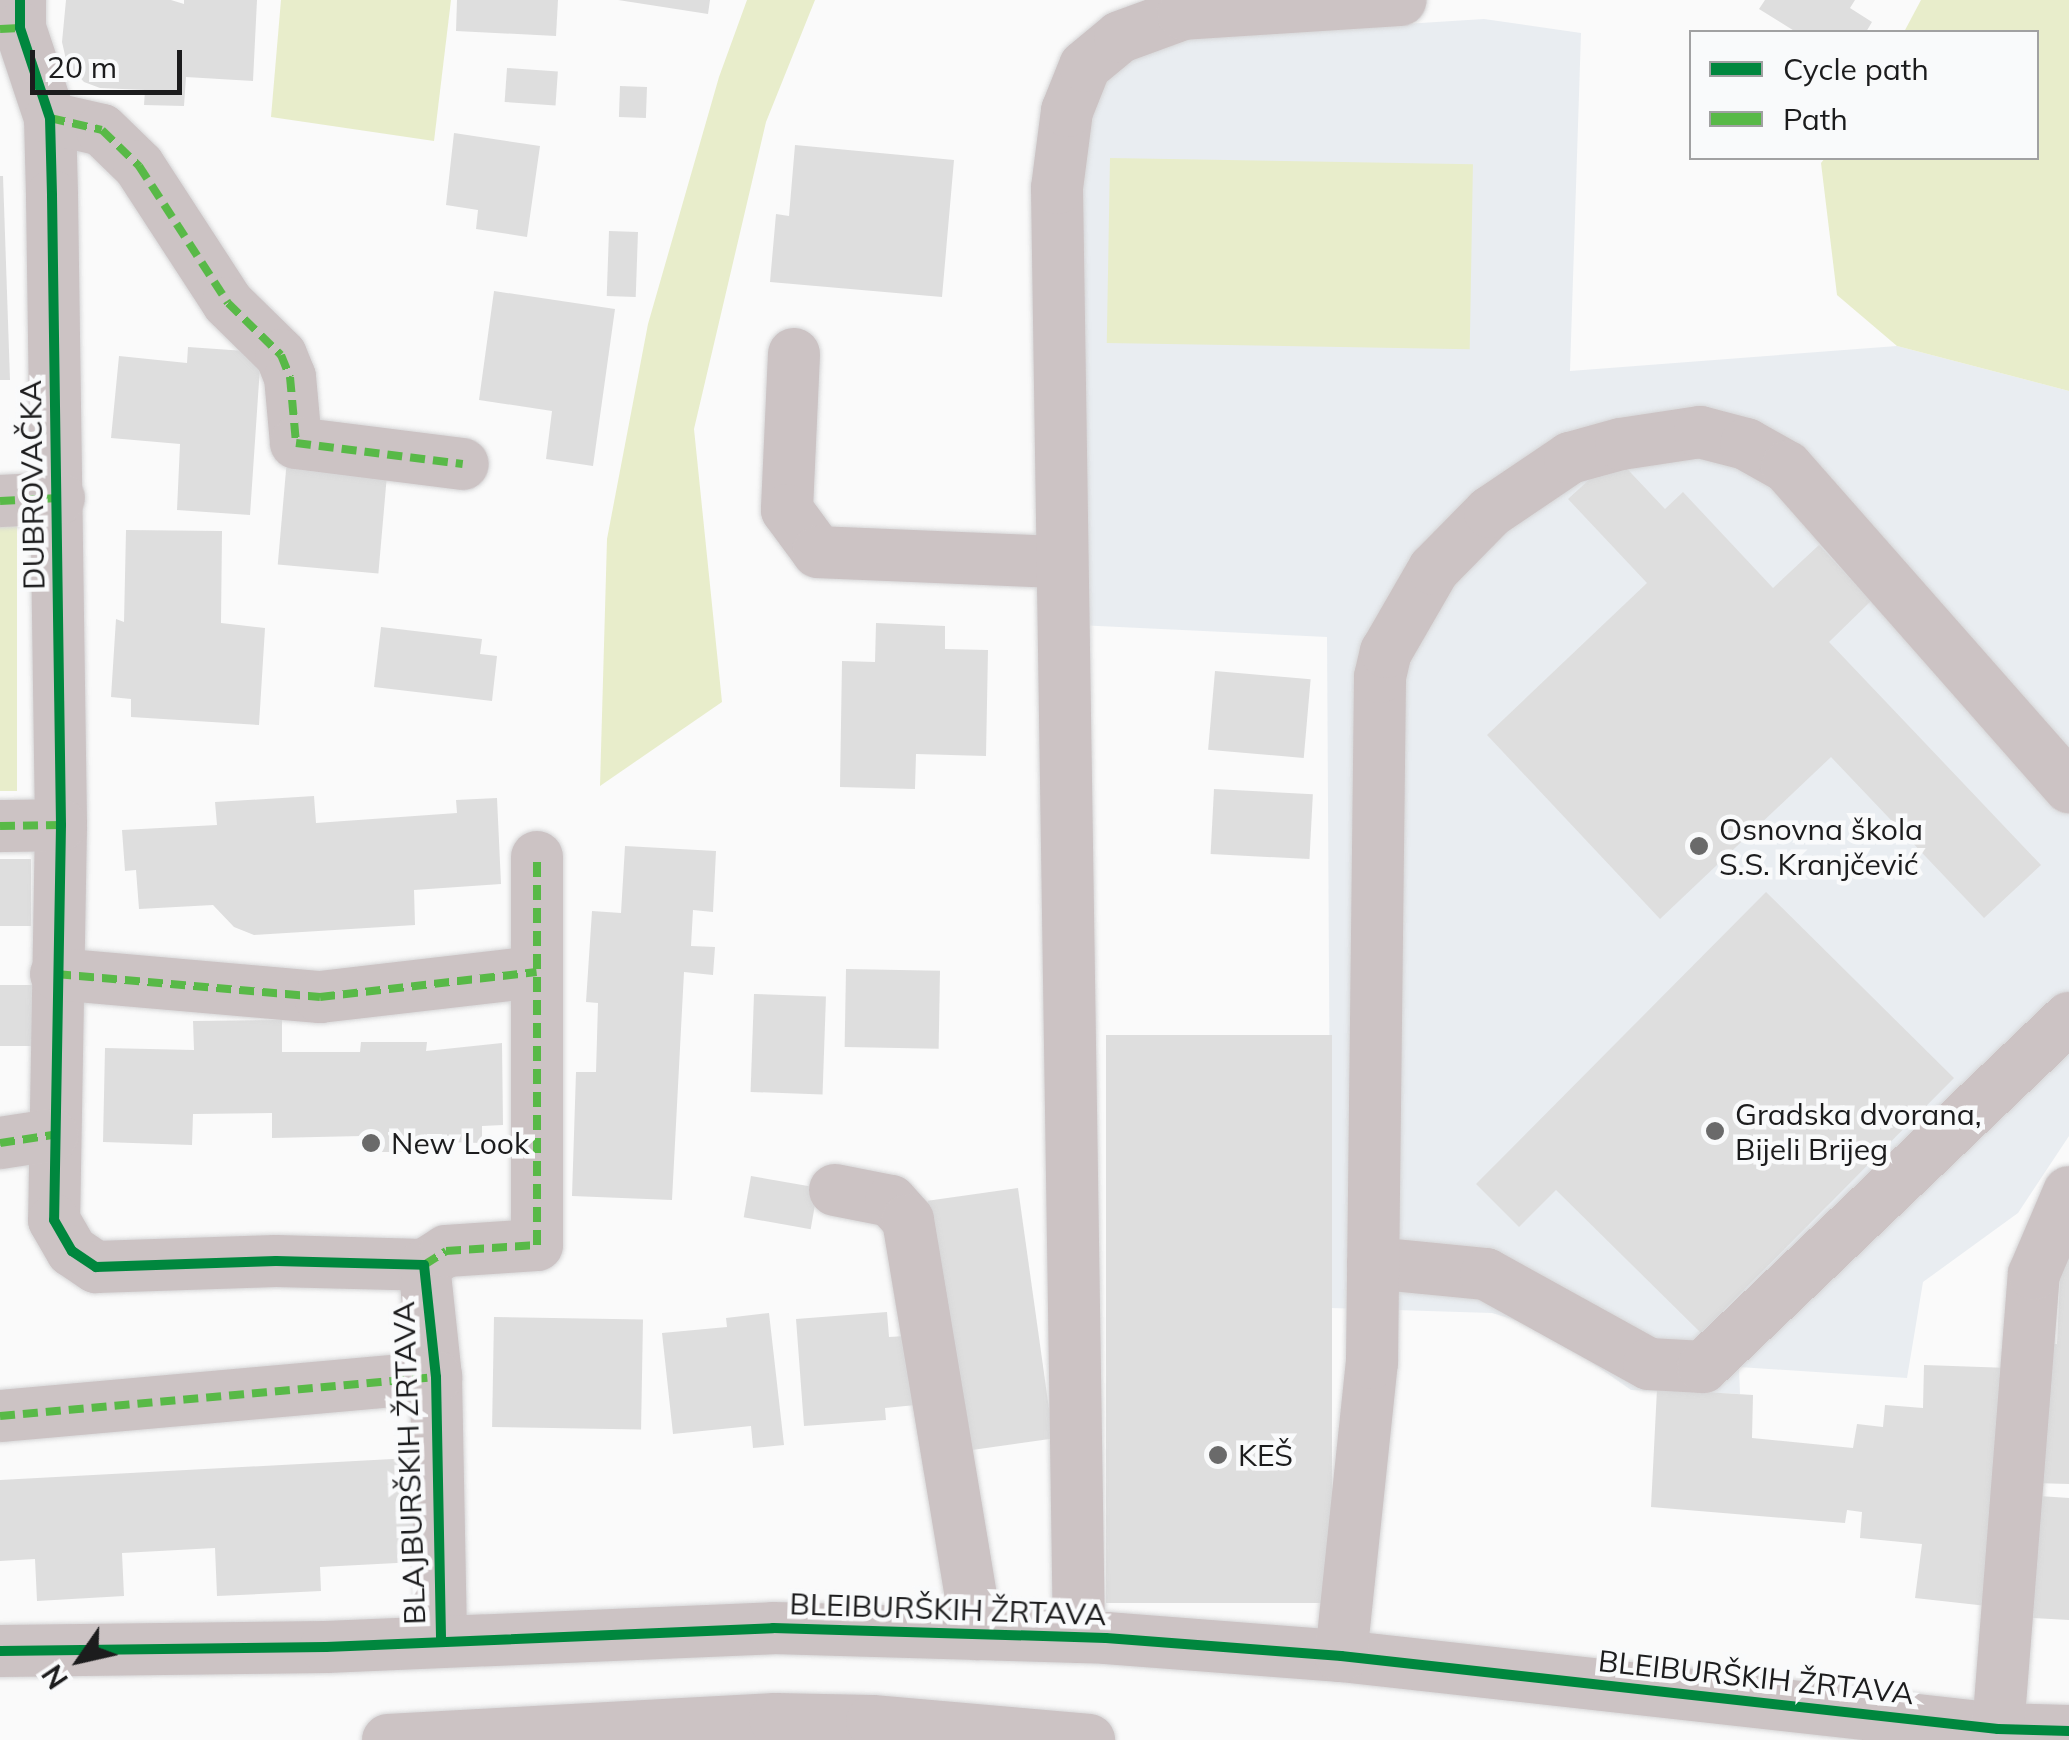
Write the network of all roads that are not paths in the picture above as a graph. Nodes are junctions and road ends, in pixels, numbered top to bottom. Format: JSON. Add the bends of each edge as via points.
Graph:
{"nodes":[{"id":1,"x":1401,"y":0,"type":"edge"},
{"id":2,"x":13,"y":19,"type":"edge"},
{"id":3,"x":50,"y":118,"type":"junction"},
{"id":4,"x":794,"y":354,"type":"dead end"},
{"id":5,"x":463,"y":464,"type":"dead end"},
{"id":6,"x":59,"y":498,"type":"junction"},
{"id":7,"x":0,"y":501,"type":"edge"},
{"id":8,"x":1061,"y":562,"type":"junction"},
{"id":9,"x":2069,"y":787,"type":"edge"},
{"id":10,"x":0,"y":826,"type":"edge"},
{"id":11,"x":62,"y":826,"type":"junction"},
{"id":12,"x":537,"y":857,"type":"dead end"},
{"id":13,"x":537,"y":972,"type":"junction"},
{"id":14,"x":56,"y":974,"type":"junction"},
{"id":15,"x":2069,"y":1018,"type":"edge"},
{"id":16,"x":52,"y":1136,"type":"junction"},
{"id":17,"x":0,"y":1142,"type":"edge"},
{"id":18,"x":835,"y":1190,"type":"dead end"},
{"id":19,"x":2069,"y":1192,"type":"edge"},
{"id":20,"x":1373,"y":1263,"type":"junction"},
{"id":21,"x":424,"y":1264,"type":"junction"},
{"id":22,"x":436,"y":1377,"type":"junction"},
{"id":23,"x":0,"y":1416,"type":"edge"},
{"id":24,"x":976,"y":1634,"type":"junction"},
{"id":25,"x":1079,"y":1637,"type":"junction"},
{"id":26,"x":441,"y":1640,"type":"junction"},
{"id":27,"x":0,"y":1651,"type":"edge"},
{"id":28,"x":1341,"y":1656,"type":"junction"},
{"id":29,"x":1998,"y":1729,"type":"junction"},
{"id":30,"x":2069,"y":1731,"type":"edge"},
{"id":31,"x":687,"y":1733,"type":"edge"},
{"id":32,"x":388,"y":1740,"type":"edge"},
{"id":33,"x":1089,"y":1740,"type":"edge"}],
"edges":[{"from":1,"to":8,"type":"street","via":[[1183,14],[1120,36],[1085,66],[1066,111],[1057,188]]},
{"from":2,"to":3,"type":"street","name":"DUBROVAČKA"},
{"from":3,"to":5,"type":"street","via":[[102,130],[139,166],[228,303],[282,355],[296,443]]},
{"from":3,"to":6,"type":"street","name":"DUBROVAČKA"},
{"from":4,"to":8,"type":"street","via":[[787,510],[818,552]]},
{"from":6,"to":7,"type":"street","name":"DUBROVAČKA"},
{"from":6,"to":11,"type":"street","name":"DUBROVAČKA"},
{"from":8,"to":25,"type":"street"},
{"from":9,"to":20,"type":"street","via":[[1787,467],[1746,444],[1700,432],[1620,444],[1570,458],[1490,512],[1434,569],[1386,652],[1380,677]]},
{"from":10,"to":11,"type":"street"},
{"from":11,"to":14,"type":"street","name":"DUBROVAČKA"},
{"from":12,"to":13,"type":"street","name":"BLAJBURŠKIH ŽRTAVA"},
{"from":13,"to":14,"type":"street","via":[[320,997]]},
{"from":13,"to":21,"type":"street","name":"BLAJBURŠKIH ŽRTAVA","via":[[537,1244],[446,1251]]},
{"from":14,"to":16,"type":"street","name":"BLAJBURŠKIH ŽRTAVA"},
{"from":15,"to":20,"type":"street","via":[[1703,1367],[1649,1364],[1486,1274]]},
{"from":16,"to":17,"type":"street"},
{"from":16,"to":21,"type":"street","name":"BLAJBURŠKIH ŽRTAVA","via":[[54,1220],[72,1252],[96,1267],[276,1260]]},
{"from":18,"to":24,"type":"street","via":[[890,1201],[908,1220]]},
{"from":19,"to":29,"type":"street","via":[[2034,1274]]},
{"from":20,"to":28,"type":"street","via":[[1372,1362]]},
{"from":21,"to":22,"type":"street","name":"BLAJBURŠKIH ŽRTAVA"},
{"from":22,"to":23,"type":"street","name":"BLAJBURŠKIH ŽRTAVA"},
{"from":22,"to":26,"type":"street","name":"BLAJBURŠKIH ŽRTAVA"},
{"from":24,"to":25,"type":"street","name":"BLEIBURŠKIH ŽRTAVA"},
{"from":24,"to":26,"type":"street","name":"BLEIBURŠKIH ŽRTAVA","via":[[773,1628]]},
{"from":25,"to":28,"type":"street","name":"BLEIBURŠKIH ŽRTAVA"},
{"from":26,"to":27,"type":"street","name":"BLEIBURŠKIH ŽRTAVA"},
{"from":28,"to":29,"type":"street","name":"BLEIBURŠKIH ŽRTAVA"},
{"from":29,"to":30,"type":"street","name":"BLEIBURŠKIH ŽRTAVA"},
{"from":31,"to":32,"type":"street"},
{"from":31,"to":33,"type":"street","via":[[775,1719]]}]}
